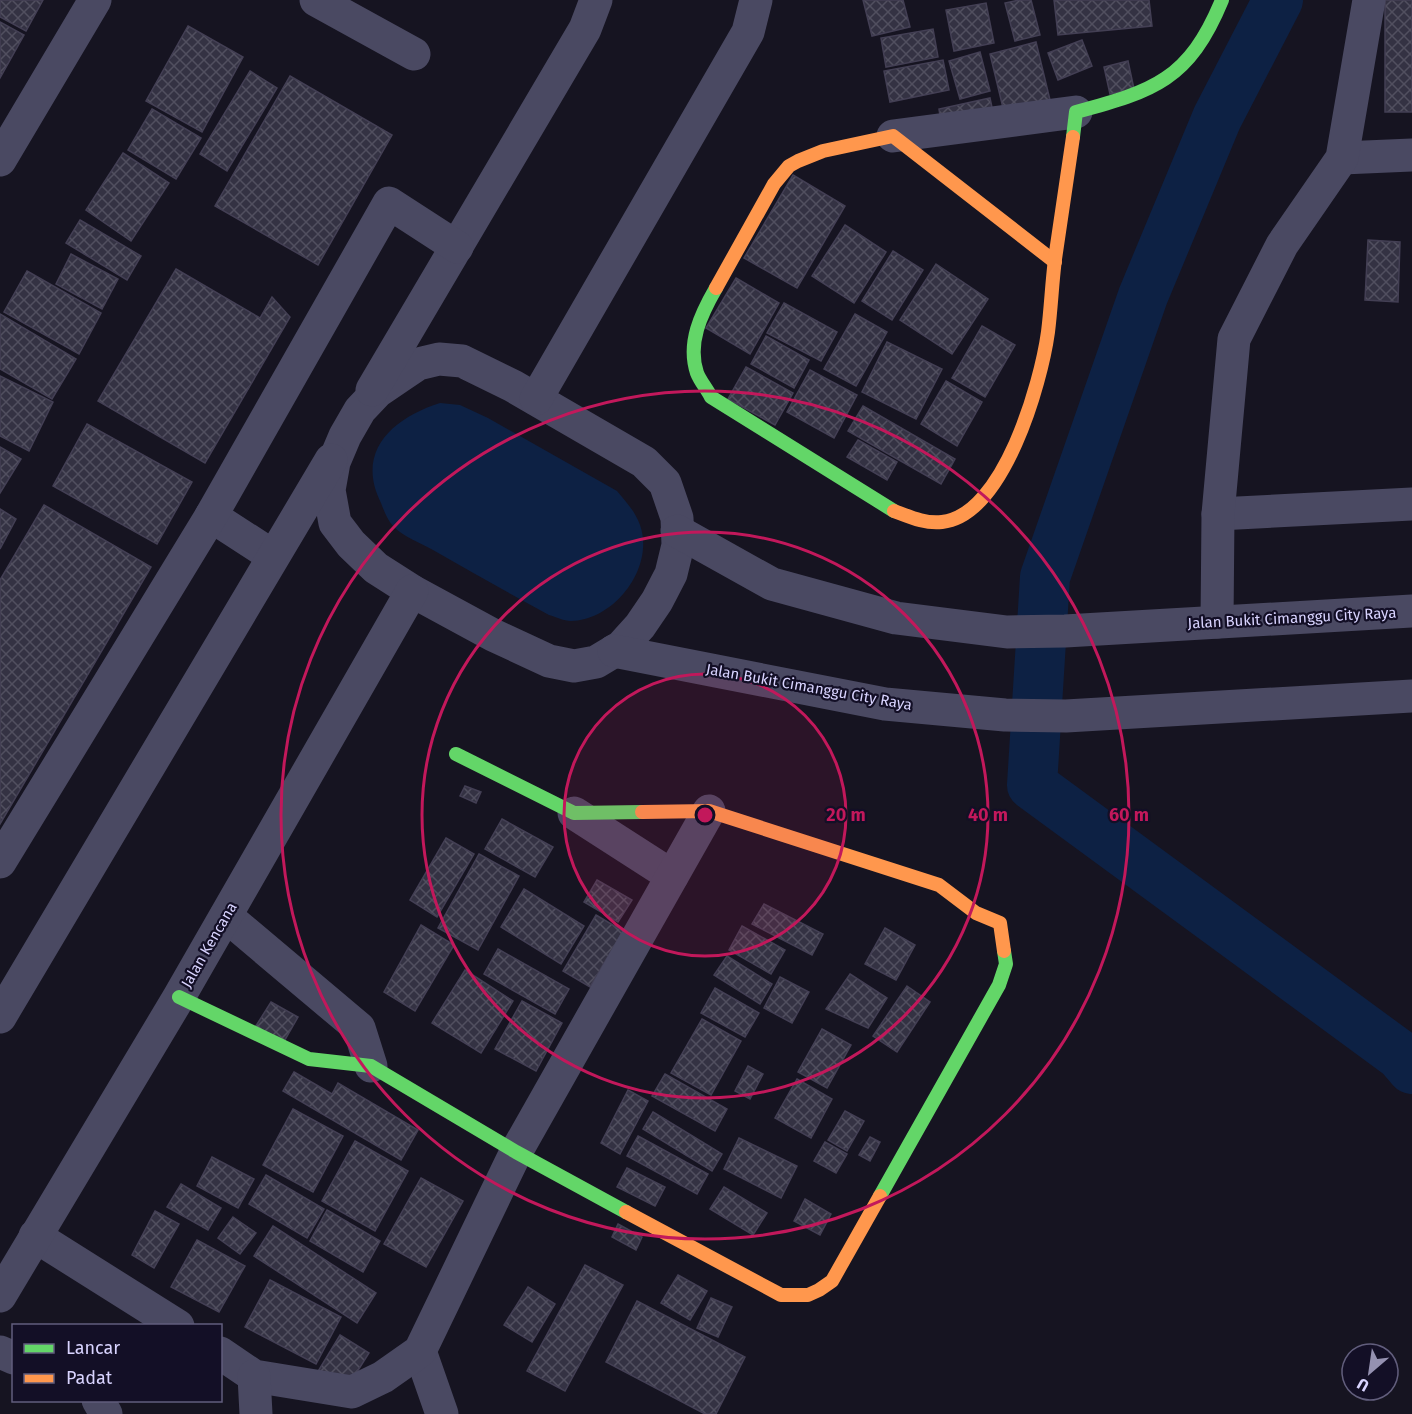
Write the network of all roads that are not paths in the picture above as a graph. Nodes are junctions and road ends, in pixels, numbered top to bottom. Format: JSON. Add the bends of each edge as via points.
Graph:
{"nodes":[{"id":1,"x":95,"y":0,"type":"edge"},
{"id":2,"x":316,"y":0,"type":"edge"},
{"id":3,"x":596,"y":0,"type":"edge"},
{"id":4,"x":756,"y":0,"type":"edge"},
{"id":5,"x":1222,"y":0,"type":"edge"},
{"id":6,"x":1369,"y":0,"type":"edge"},
{"id":7,"x":414,"y":54,"type":"dead end"},
{"id":8,"x":1076,"y":112,"type":"junction"},
{"id":9,"x":893,"y":136,"type":"junction"},
{"id":10,"x":1412,"y":155,"type":"edge"},
{"id":11,"x":1342,"y":158,"type":"junction"},
{"id":12,"x":0,"y":160,"type":"edge"},
{"id":13,"x":457,"y":247,"type":"junction"},
{"id":14,"x":1055,"y":262,"type":"junction"},
{"id":15,"x":536,"y":399,"type":"junction"},
{"id":16,"x":353,"y":423,"type":"junction"},
{"id":17,"x":1412,"y":504,"type":"edge"},
{"id":18,"x":1218,"y":514,"type":"junction"},
{"id":19,"x":211,"y":516,"type":"junction"},
{"id":20,"x":677,"y":531,"type":"junction"},
{"id":21,"x":273,"y":556,"type":"junction"},
{"id":22,"x":412,"y":591,"type":"junction"},
{"id":23,"x":1412,"y":611,"type":"edge"},
{"id":24,"x":1217,"y":622,"type":"junction"},
{"id":25,"x":614,"y":651,"type":"junction"},
{"id":26,"x":1412,"y":696,"type":"edge"},
{"id":27,"x":456,"y":754,"type":"dead end"},
{"id":28,"x":709,"y":811,"type":"junction"},
{"id":29,"x":574,"y":813,"type":"junction"},
{"id":30,"x":0,"y":862,"type":"edge"},
{"id":31,"x":672,"y":876,"type":"junction"},
{"id":32,"x":226,"y":916,"type":"junction"},
{"id":33,"x":179,"y":997,"type":"junction"},
{"id":34,"x":0,"y":1017,"type":"edge"},
{"id":35,"x":371,"y":1066,"type":"junction"},
{"id":36,"x":516,"y":1152,"type":"junction"},
{"id":37,"x":35,"y":1236,"type":"junction"},
{"id":38,"x":0,"y":1296,"type":"edge"},
{"id":39,"x":175,"y":1324,"type":"edge"},
{"id":40,"x":420,"y":1351,"type":"junction"},
{"id":41,"x":222,"y":1354,"type":"edge"},
{"id":42,"x":254,"y":1376,"type":"junction"},
{"id":43,"x":256,"y":1414,"type":"edge"},
{"id":44,"x":442,"y":1414,"type":"edge"}],
"edges":[{"from":1,"to":12,"type":"street"},
{"from":2,"to":7,"type":"street"},
{"from":3,"to":13,"type":"street","via":[[585,29]]},
{"from":4,"to":15,"type":"street","via":[[748,32]]},
{"from":5,"to":8,"type":"street","via":[[1194,52],[1163,81],[1131,96]]},
{"from":6,"to":11,"type":"street"},
{"from":8,"to":9,"type":"street"},
{"from":8,"to":14,"type":"street"},
{"from":9,"to":14,"type":"street"},
{"from":9,"to":14,"type":"street","via":[[813,155],[789,165],[774,184],[700,316],[693,349],[697,373],[711,397],[892,510],[919,521],[944,522],[969,510],[992,489],[1011,457],[1039,376]]},
{"from":10,"to":11,"type":"street"},
{"from":11,"to":18,"type":"street","via":[[1282,245],[1234,339]]},
{"from":13,"to":16,"type":"street"},
{"from":13,"to":19,"type":"street","via":[[389,203]]},
{"from":15,"to":16,"type":"street","via":[[462,361],[439,360],[418,364],[378,391]]},
{"from":15,"to":20,"type":"street","via":[[644,462],[665,483],[677,518]]},
{"from":16,"to":21,"type":"street"},
{"from":16,"to":22,"type":"street","via":[[334,462],[329,490],[335,523],[376,568]]},
{"from":17,"to":18,"type":"street"},
{"from":18,"to":24,"type":"street"},
{"from":19,"to":21,"type":"street"},
{"from":19,"to":30,"type":"street"},
{"from":20,"to":24,"type":"street","name":"Jalan Bukit Cimanggu City Raya","via":[[772,584],[896,618],[1007,632]]},
{"from":20,"to":25,"type":"street","via":[[671,574],[657,601],[640,626]]},
{"from":21,"to":34,"type":"street"},
{"from":22,"to":25,"type":"street","via":[[549,661],[574,666],[596,662]]},
{"from":22,"to":32,"type":"street","name":"Jalan Kencana"},
{"from":23,"to":24,"type":"street","name":"Jalan Bukit Cimanggu City Raya"},
{"from":25,"to":26,"type":"street","name":"Jalan Bukit Cimanggu City Raya","via":[[885,704],[1005,715],[1066,716]]},
{"from":27,"to":29,"type":"street"},
{"from":28,"to":29,"type":"street"},
{"from":28,"to":31,"type":"street"},
{"from":28,"to":36,"type":"street","via":[[939,885],[976,913],[1000,923],[1006,964],[994,995],[832,1281],[802,1298],[781,1295]]},
{"from":29,"to":31,"type":"street"},
{"from":31,"to":36,"type":"street"},
{"from":32,"to":33,"type":"street","name":"Jalan Kencana"},
{"from":32,"to":35,"type":"street","via":[[359,1028]]},
{"from":33,"to":35,"type":"street","via":[[309,1059]]},
{"from":33,"to":37,"type":"street","name":"Jalan Kencana"},
{"from":35,"to":36,"type":"street"},
{"from":36,"to":40,"type":"street"},
{"from":37,"to":38,"type":"street","name":"Jalan Kencana"},
{"from":37,"to":39,"type":"street"},
{"from":40,"to":42,"type":"street","via":[[383,1377],[352,1392]]},
{"from":40,"to":44,"type":"street"},
{"from":41,"to":42,"type":"street"},
{"from":42,"to":43,"type":"street"}]}
